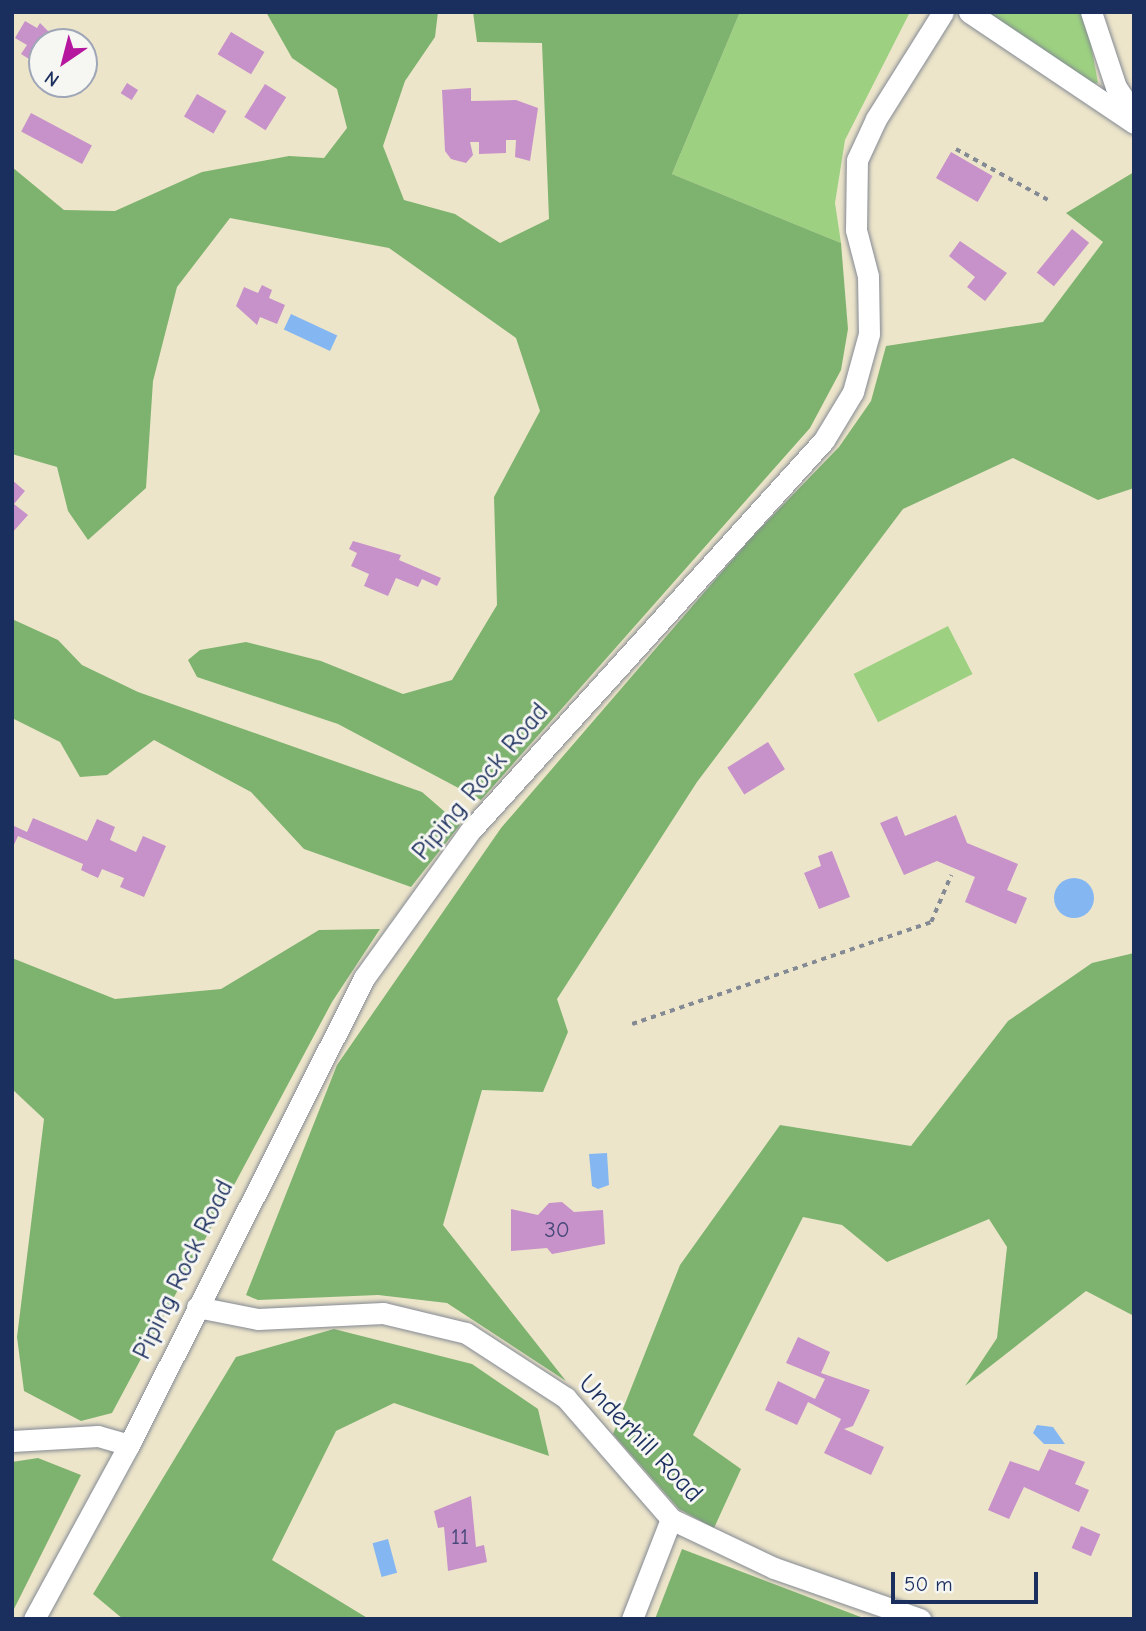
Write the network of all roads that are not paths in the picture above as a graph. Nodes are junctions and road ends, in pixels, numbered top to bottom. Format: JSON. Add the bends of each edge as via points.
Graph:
{"nodes":[{"id":1,"x":943,"y":12,"type":"edge"},
{"id":2,"x":969,"y":12,"type":"edge"},
{"id":3,"x":1091,"y":12,"type":"edge"},
{"id":4,"x":1134,"y":114,"type":"edge"},
{"id":5,"x":1134,"y":123,"type":"edge"},
{"id":6,"x":197,"y":1307,"type":"junction"},
{"id":7,"x":12,"y":1441,"type":"edge"},
{"id":8,"x":129,"y":1445,"type":"junction"},
{"id":9,"x":671,"y":1519,"type":"junction"},
{"id":10,"x":34,"y":1619,"type":"edge"},
{"id":11,"x":632,"y":1619,"type":"edge"},
{"id":12,"x":920,"y":1619,"type":"edge"}],
"edges":[{"from":1,"to":6,"type":"street","name":"Piping Rock Road","via":[[876,118],[857,160],[856,230],[867,276],[869,334],[853,392],[824,440],[470,831],[364,978]]},
{"from":2,"to":5,"type":"street"},
{"from":3,"to":4,"type":"street","via":[[1116,87]]},
{"from":6,"to":8,"type":"street","name":"Piping Rock Road"},
{"from":6,"to":9,"type":"street","name":"Underhill Road","via":[[258,1319],[383,1313],[466,1333],[566,1398]]},
{"from":7,"to":8,"type":"street","via":[[98,1436]]},
{"from":8,"to":10,"type":"street","name":"Piping Rock Road"},
{"from":9,"to":11,"type":"street"},
{"from":9,"to":12,"type":"street","name":"Underhill Road","via":[[774,1568]]}]}
